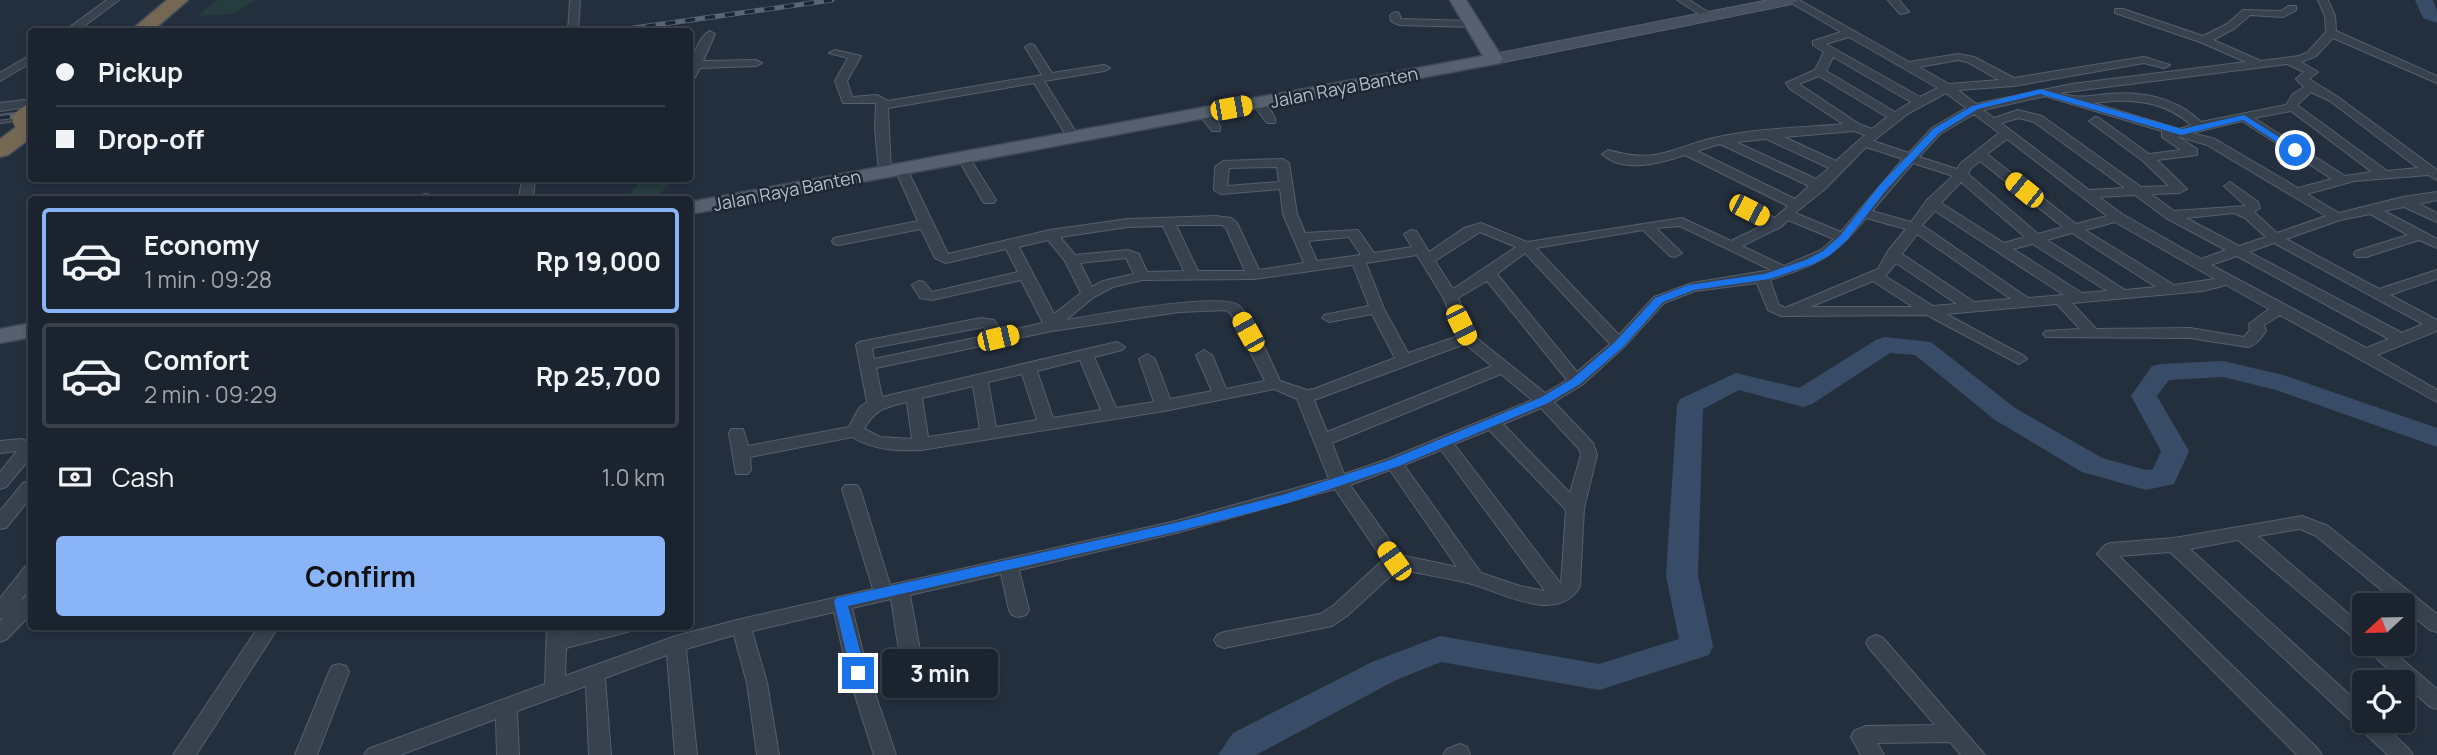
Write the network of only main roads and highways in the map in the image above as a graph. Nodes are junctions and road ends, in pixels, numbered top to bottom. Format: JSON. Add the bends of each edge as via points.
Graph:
{"nodes":[{"id":1,"x":178,"y":0,"type":"edge"},
{"id":2,"x":193,"y":0,"type":"edge"},
{"id":3,"x":1458,"y":0,"type":"edge"},
{"id":4,"x":1792,"y":0,"type":"edge"},
{"id":5,"x":1763,"y":3,"type":"edge"},
{"id":6,"x":143,"y":28,"type":"edge"},
{"id":7,"x":157,"y":28,"type":"edge"},
{"id":8,"x":1494,"y":59,"type":"junction"},
{"id":9,"x":28,"y":117,"type":"edge"},
{"id":10,"x":28,"y":117,"type":"edge"},
{"id":11,"x":0,"y":138,"type":"edge"},
{"id":12,"x":0,"y":150,"type":"edge"},
{"id":13,"x":693,"y":207,"type":"edge"},
{"id":14,"x":28,"y":331,"type":"edge"},
{"id":15,"x":0,"y":336,"type":"edge"}],
"edges":[{"from":1,"to":6,"type":"highway"},
{"from":2,"to":7,"type":"highway"},
{"from":3,"to":8,"type":"main road"},
{"from":4,"to":5,"type":"main road","name":"Jalan Raya Banten"},
{"from":5,"to":8,"type":"main road","name":"Jalan Raya Banten"},
{"from":8,"to":13,"type":"main road","name":"Jalan Raya Banten","via":[[1258,103],[1210,120],[1071,134]]},
{"from":9,"to":11,"type":"highway"},
{"from":10,"to":12,"type":"highway"},
{"from":14,"to":15,"type":"main road"}]}
